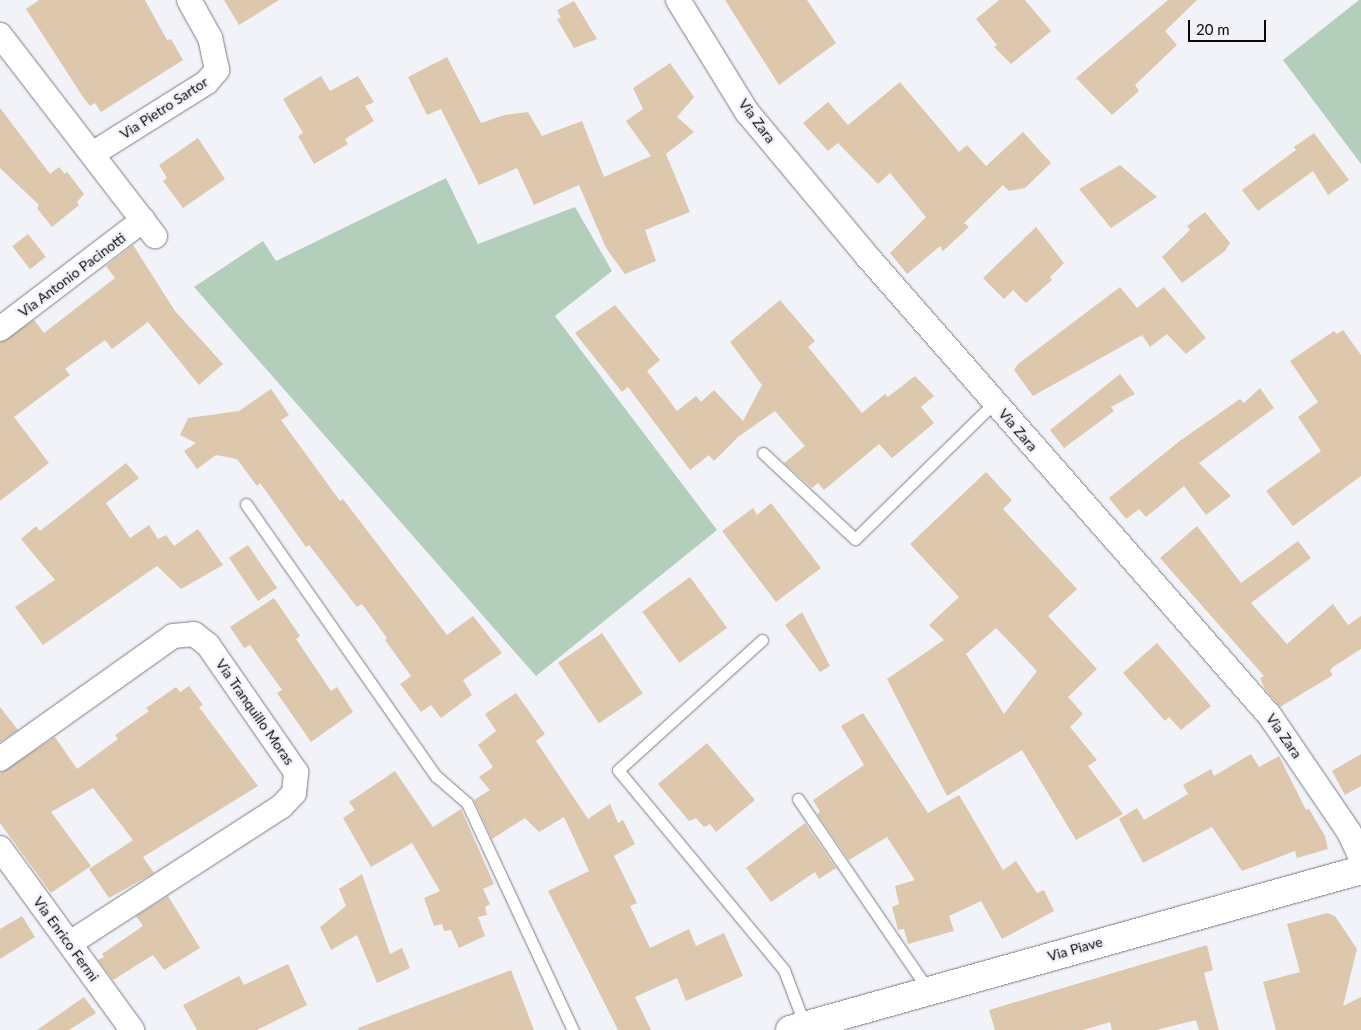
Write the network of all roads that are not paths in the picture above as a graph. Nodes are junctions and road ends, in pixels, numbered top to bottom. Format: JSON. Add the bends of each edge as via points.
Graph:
{"nodes":[{"id":1,"x":189,"y":0,"type":"edge"},
{"id":2,"x":678,"y":0,"type":"edge"},
{"id":3,"x":0,"y":35,"type":"edge"},
{"id":4,"x":94,"y":153,"type":"junction"},
{"id":5,"x":0,"y":330,"type":"edge"},
{"id":6,"x":994,"y":403,"type":"junction"},
{"id":7,"x":763,"y":453,"type":"dead end"},
{"id":8,"x":246,"y":504,"type":"dead end"},
{"id":9,"x":762,"y":640,"type":"dead end"},
{"id":10,"x":0,"y":760,"type":"edge"},
{"id":11,"x":798,"y":799,"type":"dead end"},
{"id":12,"x":0,"y":848,"type":"edge"},
{"id":13,"x":1361,"y":858,"type":"edge"},
{"id":14,"x":1361,"y":870,"type":"edge"},
{"id":15,"x":70,"y":943,"type":"junction"},
{"id":16,"x":929,"y":990,"type":"junction"},
{"id":17,"x":798,"y":1028,"type":"edge"},
{"id":18,"x":132,"y":1030,"type":"edge"},
{"id":19,"x":573,"y":1030,"type":"edge"}],
"edges":[{"from":1,"to":4,"type":"street","name":"Via Pietro Sartor","via":[[210,38],[217,70],[208,82]]},
{"from":2,"to":6,"type":"street","name":"Via Zara","via":[[747,112]]},
{"from":3,"to":4,"type":"street"},
{"from":4,"to":5,"type":"street","name":"Via Antonio Pacinotti","via":[[149,228]]},
{"from":6,"to":7,"type":"lane","via":[[855,539]]},
{"from":6,"to":13,"type":"street","name":"Via Zara","via":[[1270,716],[1349,832]]},
{"from":8,"to":19,"type":"lane","via":[[436,776],[467,803]]},
{"from":9,"to":17,"type":"lane","via":[[618,770],[784,970]]},
{"from":10,"to":15,"type":"street","name":"Via Tranquillo Moras","via":[[173,636],[194,634],[208,645],[296,772],[294,792],[282,806]]},
{"from":11,"to":16,"type":"lane"},
{"from":12,"to":15,"type":"street","name":"Via Enrico Fermi"},
{"from":14,"to":16,"type":"street","name":"Via Piave"},
{"from":15,"to":18,"type":"street","name":"Via Enrico Fermi"},
{"from":16,"to":17,"type":"street","name":"Via Piave"}]}
